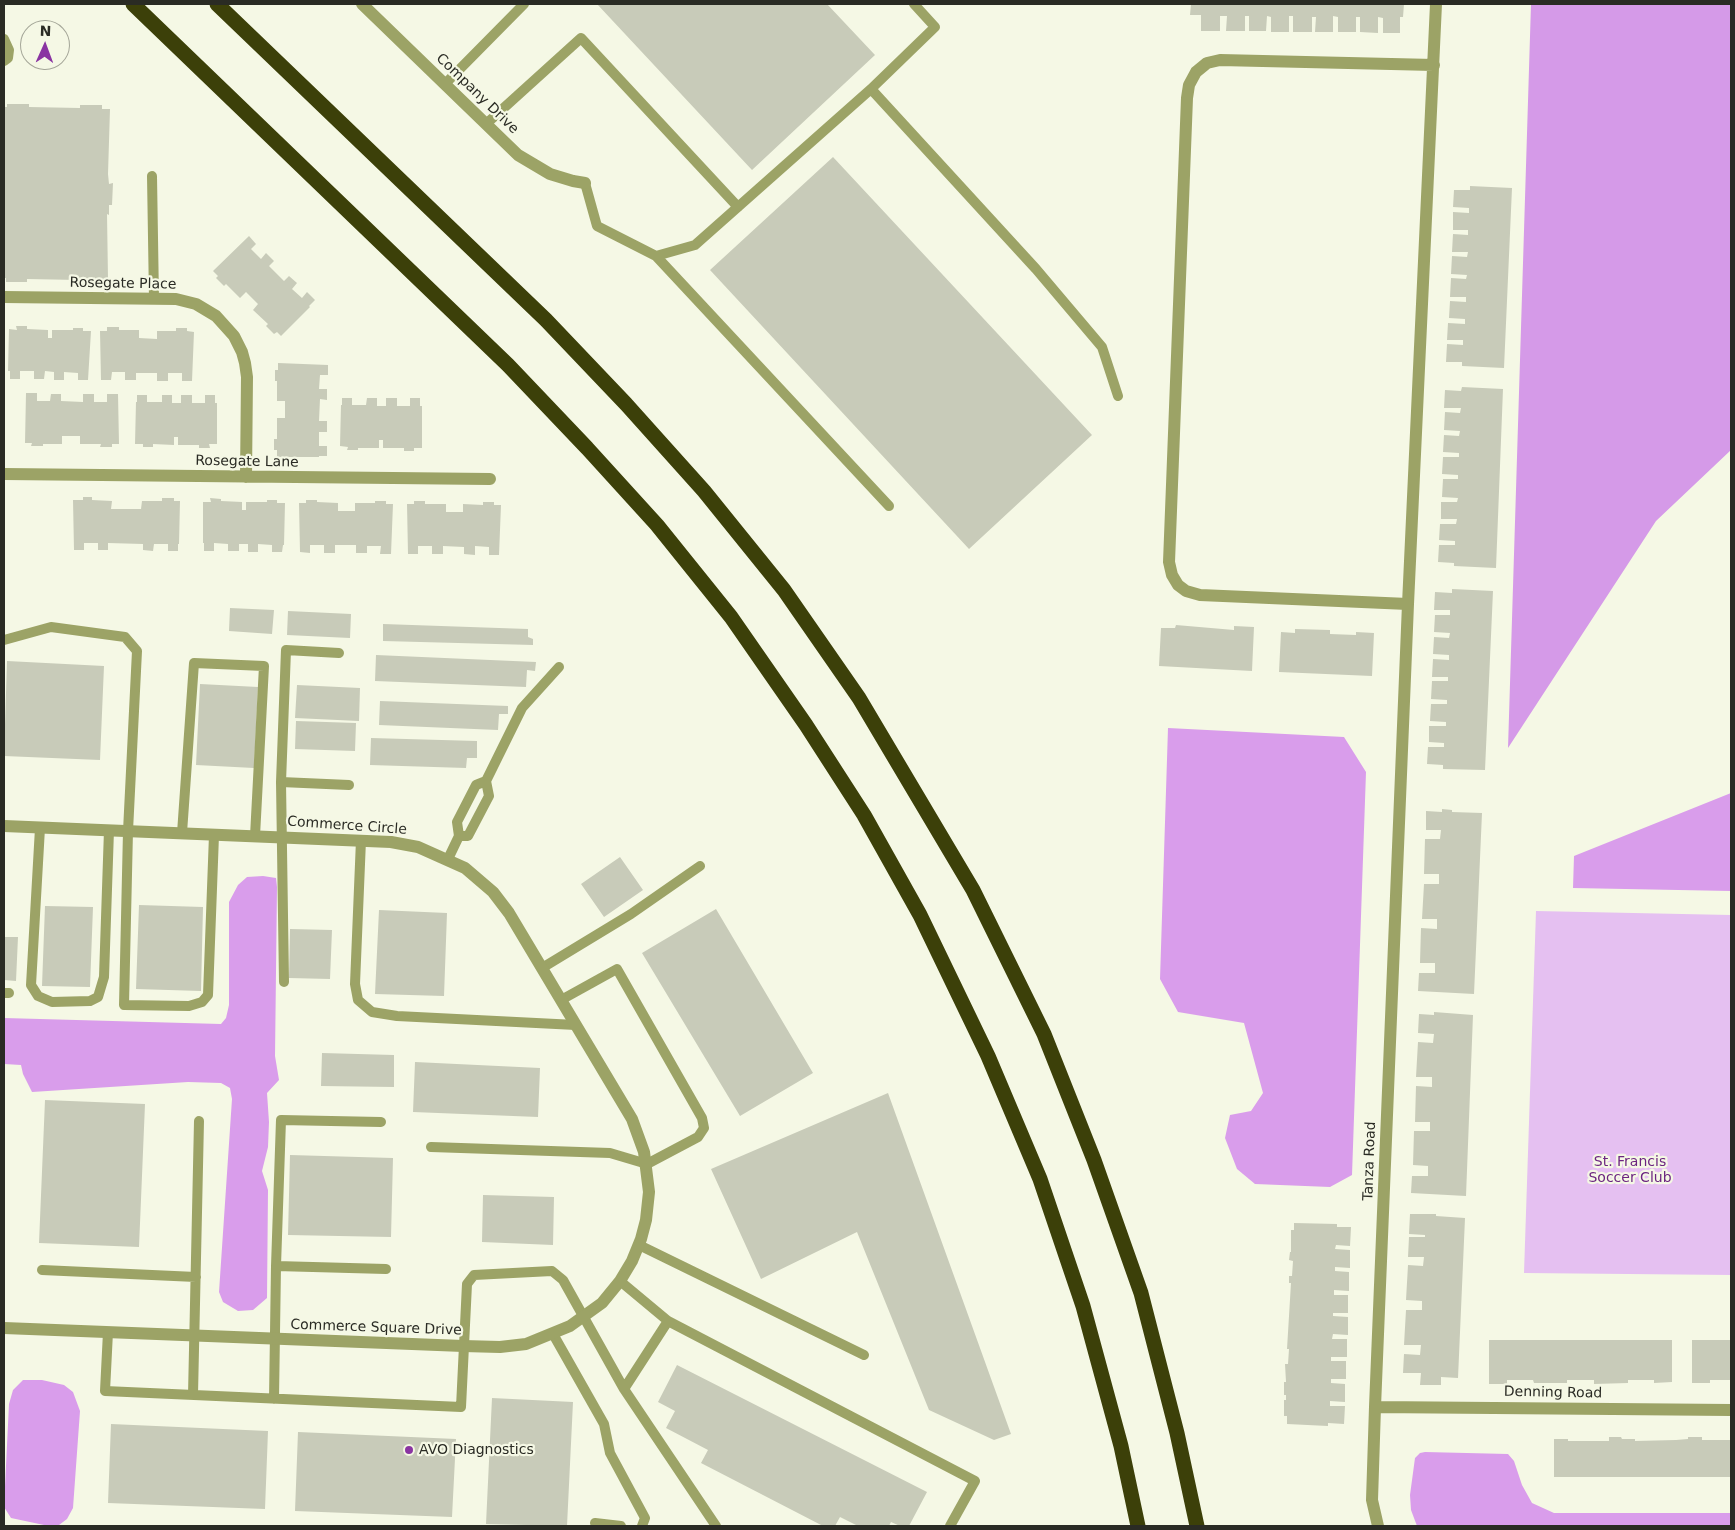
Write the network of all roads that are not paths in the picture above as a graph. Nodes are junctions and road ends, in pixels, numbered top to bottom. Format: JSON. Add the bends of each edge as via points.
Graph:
{"nodes":[{"id":1,"x":133,"y":4,"type":"edge"},
{"id":2,"x":218,"y":4,"type":"edge"},
{"id":3,"x":362,"y":4,"type":"edge"},
{"id":4,"x":524,"y":4,"type":"edge"},
{"id":5,"x":914,"y":4,"type":"edge"},
{"id":6,"x":1436,"y":4,"type":"edge"},
{"id":7,"x":4,"y":39,"type":"edge"},
{"id":8,"x":4,"y":61,"type":"edge"},
{"id":9,"x":1434,"y":65,"type":"junction"},
{"id":10,"x":445,"y":84,"type":"junction"},
{"id":11,"x":871,"y":89,"type":"junction"},
{"id":12,"x":486,"y":124,"type":"junction"},
{"id":13,"x":152,"y":176,"type":"dead end"},
{"id":14,"x":585,"y":183,"type":"joint"},
{"id":15,"x":738,"y":207,"type":"junction"},
{"id":16,"x":656,"y":256,"type":"junction"},
{"id":17,"x":4,"y":297,"type":"edge"},
{"id":18,"x":154,"y":299,"type":"junction"},
{"id":19,"x":1118,"y":396,"type":"dead end"},
{"id":20,"x":4,"y":474,"type":"edge"},
{"id":21,"x":246,"y":477,"type":"junction"},
{"id":22,"x":490,"y":479,"type":"dead end"},
{"id":23,"x":889,"y":506,"type":"dead end"},
{"id":24,"x":1408,"y":604,"type":"junction"},
{"id":25,"x":4,"y":640,"type":"edge"},
{"id":26,"x":340,"y":653,"type":"dead end"},
{"id":27,"x":559,"y":667,"type":"dead end"},
{"id":28,"x":486,"y":781,"type":"junction"},
{"id":29,"x":281,"y":782,"type":"junction"},
{"id":30,"x":349,"y":785,"type":"dead end"},
{"id":31,"x":4,"y":826,"type":"edge"},
{"id":32,"x":40,"y":828,"type":"junction"},
{"id":33,"x":109,"y":830,"type":"junction"},
{"id":34,"x":128,"y":831,"type":"junction"},
{"id":35,"x":182,"y":833,"type":"junction"},
{"id":36,"x":214,"y":834,"type":"junction"},
{"id":37,"x":255,"y":836,"type":"junction"},
{"id":38,"x":459,"y":836,"type":"junction"},
{"id":39,"x":282,"y":837,"type":"junction"},
{"id":40,"x":361,"y":840,"type":"junction"},
{"id":41,"x":448,"y":859,"type":"junction"},
{"id":42,"x":700,"y":866,"type":"dead end"},
{"id":43,"x":542,"y":968,"type":"junction"},
{"id":44,"x":284,"y":982,"type":"dead end"},
{"id":45,"x":561,"y":1000,"type":"junction"},
{"id":46,"x":576,"y":1025,"type":"junction"},
{"id":47,"x":198,"y":1121,"type":"dead end"},
{"id":48,"x":381,"y":1122,"type":"dead end"},
{"id":49,"x":431,"y":1147,"type":"dead end"},
{"id":50,"x":647,"y":1164,"type":"junction"},
{"id":51,"x":648,"y":1181,"type":"joint"},
{"id":52,"x":639,"y":1245,"type":"junction"},
{"id":53,"x":276,"y":1266,"type":"junction"},
{"id":54,"x":386,"y":1269,"type":"dead end"},
{"id":55,"x":42,"y":1270,"type":"dead end"},
{"id":56,"x":196,"y":1277,"type":"junction"},
{"id":57,"x":620,"y":1281,"type":"junction"},
{"id":58,"x":584,"y":1317,"type":"junction"},
{"id":59,"x":668,"y":1321,"type":"junction"},
{"id":60,"x":4,"y":1328,"type":"edge"},
{"id":61,"x":108,"y":1332,"type":"junction"},
{"id":62,"x":552,"y":1334,"type":"junction"},
{"id":63,"x":195,"y":1336,"type":"junction"},
{"id":64,"x":275,"y":1339,"type":"junction"},
{"id":65,"x":464,"y":1346,"type":"junction"},
{"id":66,"x":864,"y":1355,"type":"dead end"},
{"id":67,"x":624,"y":1389,"type":"junction"},
{"id":68,"x":193,"y":1395,"type":"junction"},
{"id":69,"x":274,"y":1399,"type":"junction"},
{"id":70,"x":1375,"y":1407,"type":"junction"},
{"id":71,"x":1731,"y":1410,"type":"edge"},
{"id":72,"x":595,"y":1523,"type":"dead end"},
{"id":73,"x":621,"y":1526,"type":"edge"},
{"id":74,"x":642,"y":1526,"type":"edge"},
{"id":75,"x":716,"y":1526,"type":"edge"},
{"id":76,"x":950,"y":1526,"type":"edge"},
{"id":77,"x":1138,"y":1526,"type":"edge"},
{"id":78,"x":1197,"y":1526,"type":"edge"},
{"id":79,"x":1378,"y":1526,"type":"edge"}],
"edges":[{"from":1,"to":77,"type":"highway","via":[[501,358],[587,448],[657,525],[731,618],[806,726],[864,815],[920,915],[988,1056],[1040,1179],[1083,1306],[1122,1446]]},
{"from":2,"to":78,"type":"highway","via":[[546,320],[626,404],[704,491],[784,590],[859,698],[973,890],[1044,1034],[1094,1160],[1141,1293],[1178,1433]]},
{"from":3,"to":10,"type":"street","name":"Company Drive"},
{"from":4,"to":10,"type":"lane"},
{"from":5,"to":11,"type":"lane","via":[[935,27]]},
{"from":6,"to":9,"type":"street","name":"Tanza Road"},
{"from":7,"to":8,"type":"lane","via":[[9,50]]},
{"from":9,"to":24,"type":"street","name":"Tanza Road"},
{"from":9,"to":24,"type":"street","via":[[1220,60],[1207,63],[1196,72],[1189,85],[1187,108],[1169,562],[1172,575],[1186,592],[1200,595]]},
{"from":10,"to":12,"type":"street","name":"Company Drive"},
{"from":11,"to":15,"type":"lane"},
{"from":11,"to":19,"type":"lane","via":[[1102,346]]},
{"from":12,"to":14,"type":"street","name":"Company Drive","via":[[529,163],[550,174]]},
{"from":12,"to":15,"type":"lane","via":[[581,38]]},
{"from":13,"to":18,"type":"lane"},
{"from":14,"to":16,"type":"lane","via":[[598,226]]},
{"from":15,"to":16,"type":"lane","via":[[695,245]]},
{"from":16,"to":23,"type":"lane"},
{"from":17,"to":18,"type":"street","name":"Rosegate Place"},
{"from":18,"to":21,"type":"street","name":"Rosegate Place","via":[[176,300],[205,308],[220,318],[237,340],[247,377]]},
{"from":20,"to":21,"type":"street","name":"Rosegate Lane"},
{"from":21,"to":22,"type":"street","name":"Rosegate Lane"},
{"from":24,"to":70,"type":"street","name":"Tanza Road"},
{"from":25,"to":34,"type":"lane","via":[[51,627],[125,637],[137,651]]},
{"from":26,"to":29,"type":"lane","via":[[286,650]]},
{"from":27,"to":28,"type":"lane","via":[[522,708]]},
{"from":28,"to":38,"type":"lane","via":[[476,785],[457,822]]},
{"from":28,"to":38,"type":"lane","via":[[489,796],[468,836]]},
{"from":29,"to":30,"type":"lane"},
{"from":29,"to":39,"type":"lane"},
{"from":31,"to":32,"type":"street","name":"Commerce Circle"},
{"from":32,"to":33,"type":"street","name":"Commerce Circle"},
{"from":32,"to":33,"type":"lane","via":[[31,985],[38,996],[52,1002],[90,1001],[98,997],[102,987]]},
{"from":33,"to":34,"type":"street","name":"Commerce Circle"},
{"from":34,"to":35,"type":"street","name":"Commerce Circle"},
{"from":34,"to":36,"type":"lane","via":[[124,1006],[189,1006],[202,1002],[208,994]]},
{"from":35,"to":36,"type":"street","name":"Commerce Circle"},
{"from":35,"to":37,"type":"lane","via":[[194,663],[264,666]]},
{"from":36,"to":37,"type":"street","name":"Commerce Circle"},
{"from":37,"to":39,"type":"street","name":"Commerce Circle"},
{"from":38,"to":41,"type":"lane"},
{"from":39,"to":40,"type":"street","name":"Commerce Circle"},
{"from":39,"to":44,"type":"lane"},
{"from":40,"to":41,"type":"street","name":"Commerce Circle","via":[[418,846]]},
{"from":40,"to":46,"type":"lane","via":[[355,984],[358,1000],[372,1012],[397,1016]]},
{"from":41,"to":43,"type":"street","name":"Commerce Circle","via":[[478,878],[500,900]]},
{"from":42,"to":43,"type":"lane","via":[[631,914]]},
{"from":43,"to":45,"type":"street","name":"Commerce Circle"},
{"from":45,"to":46,"type":"street","name":"Commerce Circle"},
{"from":45,"to":50,"type":"lane","via":[[617,969],[702,1118],[704,1128],[698,1137]]},
{"from":46,"to":50,"type":"street","name":"Commerce Circle","via":[[632,1119]]},
{"from":47,"to":56,"type":"lane"},
{"from":48,"to":53,"type":"lane","via":[[281,1120]]},
{"from":49,"to":50,"type":"lane","via":[[610,1153]]},
{"from":50,"to":51,"type":"street","name":"Commerce Circle"},
{"from":51,"to":52,"type":"street","name":"Commerce Square Drive","via":[[647,1212]]},
{"from":52,"to":57,"type":"street","name":"Commerce Square Drive"},
{"from":52,"to":66,"type":"lane"},
{"from":53,"to":54,"type":"lane"},
{"from":53,"to":64,"type":"lane"},
{"from":55,"to":56,"type":"lane"},
{"from":56,"to":63,"type":"lane"},
{"from":57,"to":58,"type":"street","name":"Commerce Square Drive","via":[[602,1303]]},
{"from":57,"to":59,"type":"lane"},
{"from":58,"to":62,"type":"street","name":"Commerce Square Drive"},
{"from":58,"to":65,"type":"lane","via":[[563,1280],[552,1271],[474,1275],[466,1284]]},
{"from":58,"to":67,"type":"lane"},
{"from":59,"to":67,"type":"lane"},
{"from":59,"to":76,"type":"lane","via":[[975,1481]]},
{"from":60,"to":61,"type":"street","name":"Commerce Square Drive"},
{"from":61,"to":63,"type":"street","name":"Commerce Square Drive"},
{"from":61,"to":68,"type":"lane","via":[[105,1391]]},
{"from":62,"to":65,"type":"street","name":"Commerce Square Drive","via":[[513,1346]]},
{"from":62,"to":74,"type":"lane","via":[[604,1424],[610,1453],[644,1518]]},
{"from":63,"to":64,"type":"street","name":"Commerce Square Drive"},
{"from":63,"to":68,"type":"lane"},
{"from":64,"to":65,"type":"street","name":"Commerce Square Drive"},
{"from":64,"to":69,"type":"lane"},
{"from":65,"to":69,"type":"lane","via":[[461,1407]]},
{"from":67,"to":75,"type":"lane"},
{"from":68,"to":69,"type":"lane"},
{"from":70,"to":71,"type":"street","name":"Denning Road"},
{"from":70,"to":79,"type":"street","name":"Tanza Road","via":[[1372,1500]]},
{"from":72,"to":73,"type":"lane"}]}
